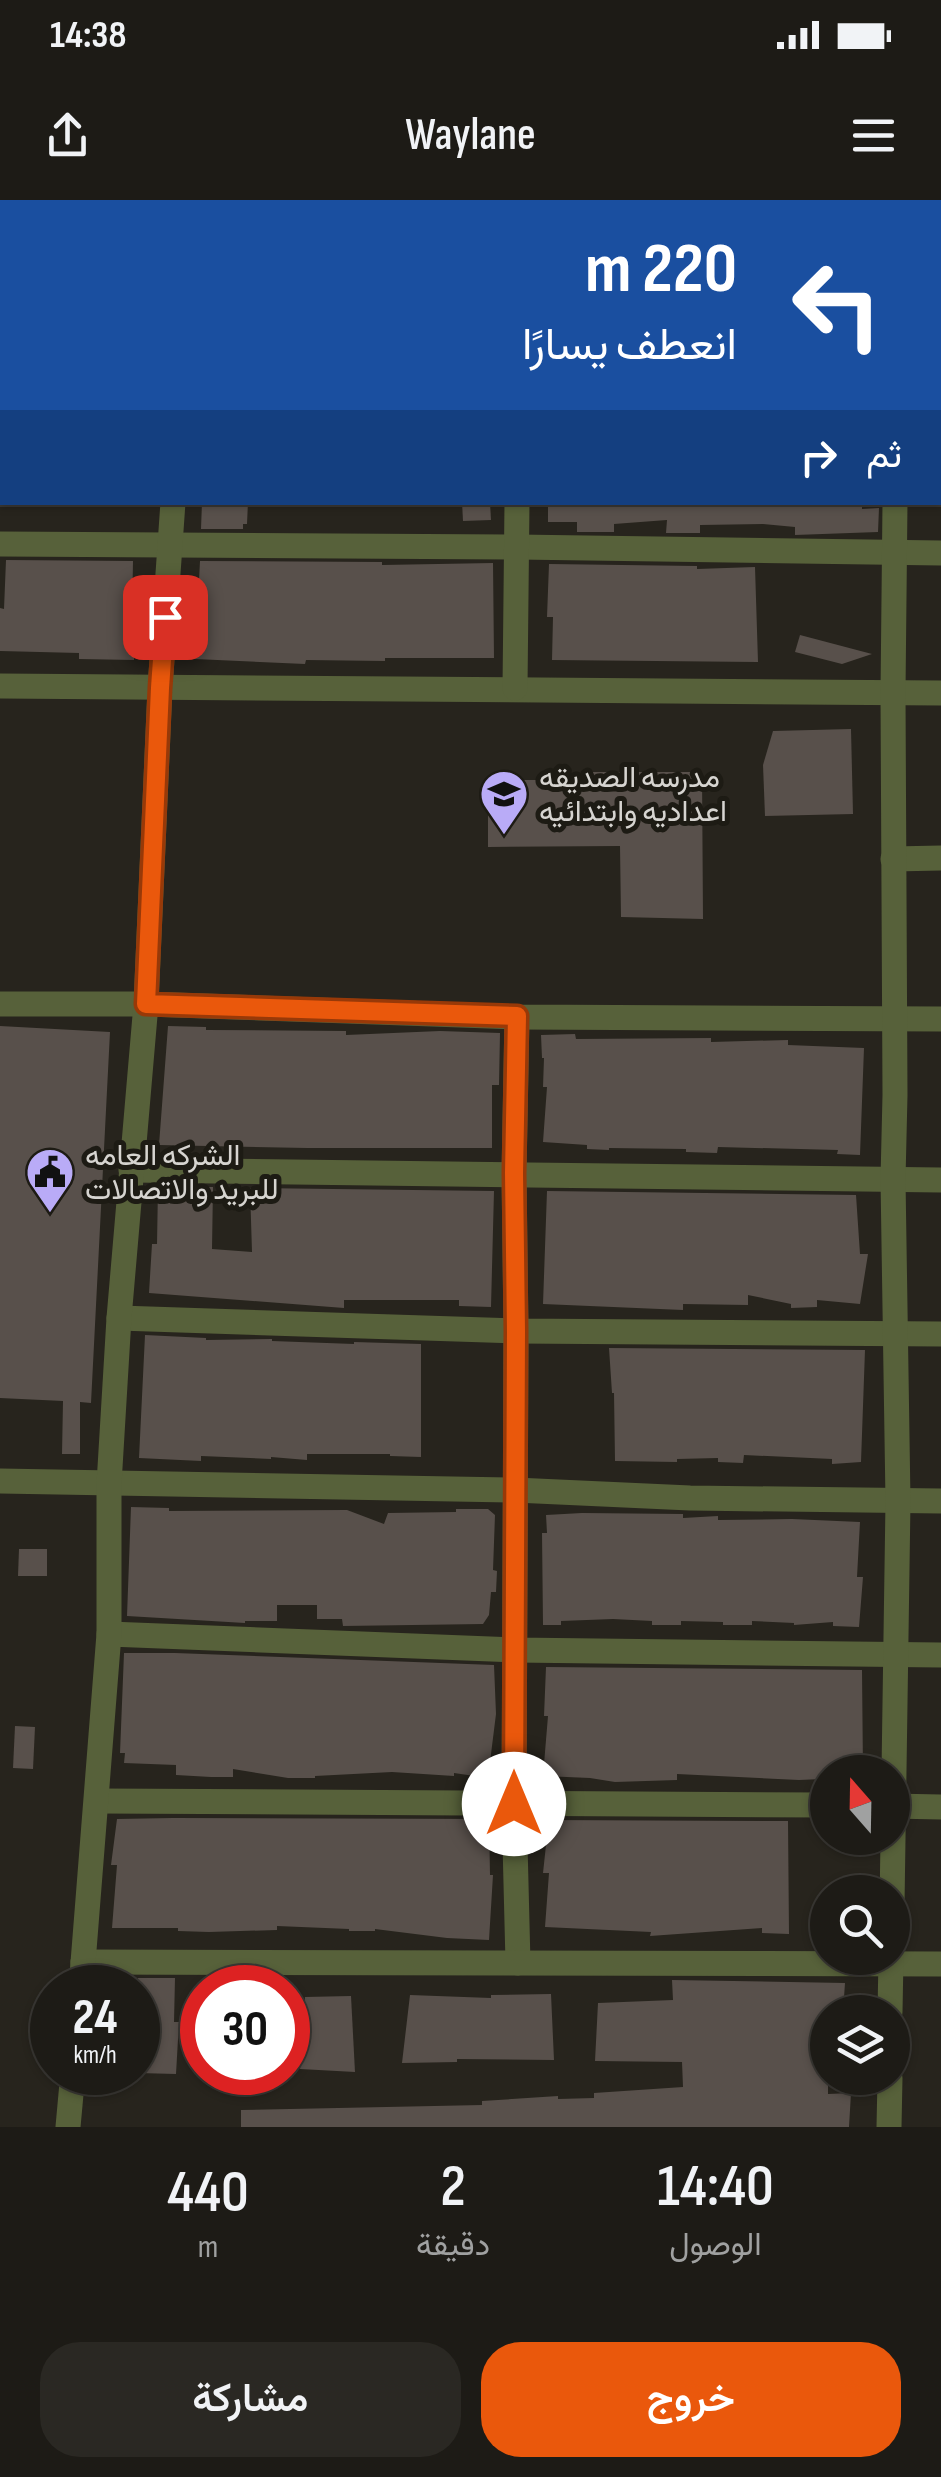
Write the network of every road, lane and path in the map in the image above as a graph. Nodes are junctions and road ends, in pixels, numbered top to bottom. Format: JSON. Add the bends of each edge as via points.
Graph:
{"nodes":[{"id":1,"x":173,"y":505,"type":"edge"},
{"id":2,"x":517,"y":505,"type":"edge"},
{"id":3,"x":895,"y":505,"type":"edge"},
{"id":4,"x":0,"y":544,"type":"edge"},
{"id":5,"x":171,"y":546,"type":"junction"},
{"id":6,"x":517,"y":547,"type":"junction"},
{"id":7,"x":896,"y":553,"type":"junction"},
{"id":8,"x":941,"y":553,"type":"edge"},
{"id":9,"x":0,"y":686,"type":"edge"},
{"id":10,"x":160,"y":688,"type":"junction"},
{"id":11,"x":515,"y":688,"type":"junction"},
{"id":12,"x":941,"y":692,"type":"edge"},
{"id":13,"x":893,"y":693,"type":"junction"},
{"id":14,"x":941,"y":858,"type":"edge"},
{"id":15,"x":893,"y":859,"type":"junction"},
{"id":16,"x":0,"y":1004,"type":"edge"},
{"id":17,"x":146,"y":1004,"type":"junction"},
{"id":18,"x":517,"y":1016,"type":"junction"},
{"id":19,"x":894,"y":1018,"type":"junction"},
{"id":20,"x":941,"y":1020,"type":"edge"},
{"id":21,"x":131,"y":1170,"type":"junction"},
{"id":22,"x":514,"y":1173,"type":"junction"},
{"id":23,"x":893,"y":1179,"type":"junction"},
{"id":24,"x":941,"y":1180,"type":"edge"},
{"id":25,"x":119,"y":1318,"type":"junction"},
{"id":26,"x":516,"y":1331,"type":"junction"},
{"id":27,"x":896,"y":1334,"type":"junction"},
{"id":28,"x":941,"y":1334,"type":"edge"},
{"id":29,"x":0,"y":1482,"type":"edge"},
{"id":30,"x":109,"y":1484,"type":"junction"},
{"id":31,"x":514,"y":1490,"type":"junction"},
{"id":32,"x":898,"y":1502,"type":"junction"},
{"id":33,"x":941,"y":1502,"type":"edge"},
{"id":34,"x":110,"y":1634,"type":"junction"},
{"id":35,"x":515,"y":1650,"type":"junction"},
{"id":36,"x":896,"y":1655,"type":"junction"},
{"id":37,"x":941,"y":1655,"type":"edge"},
{"id":38,"x":895,"y":1755,"type":"edge"},
{"id":39,"x":98,"y":1800,"type":"junction"},
{"id":40,"x":514,"y":1804,"type":"junction"},
{"id":41,"x":810,"y":1805,"type":"edge"},
{"id":42,"x":910,"y":1806,"type":"edge"},
{"id":43,"x":941,"y":1806,"type":"edge"},
{"id":44,"x":810,"y":1961,"type":"edge"},
{"id":45,"x":910,"y":1962,"type":"edge"},
{"id":46,"x":518,"y":1963,"type":"junction"},
{"id":47,"x":941,"y":1964,"type":"edge"},
{"id":48,"x":83,"y":1965,"type":"edge"},
{"id":49,"x":160,"y":1973,"type":"edge"},
{"id":50,"x":71,"y":2095,"type":"edge"},
{"id":51,"x":890,"y":2095,"type":"edge"},
{"id":52,"x":68,"y":2127,"type":"edge"},
{"id":53,"x":889,"y":2127,"type":"edge"}],
"edges":[{"from":1,"to":5,"type":"street"},
{"from":2,"to":6,"type":"street"},
{"from":3,"to":7,"type":"street"},
{"from":4,"to":5,"type":"street"},
{"from":5,"to":6,"type":"street"},
{"from":5,"to":10,"type":"street"},
{"from":6,"to":7,"type":"street"},
{"from":6,"to":11,"type":"street"},
{"from":7,"to":8,"type":"street"},
{"from":7,"to":13,"type":"street"},
{"from":9,"to":10,"type":"street"},
{"from":10,"to":11,"type":"street"},
{"from":10,"to":17,"type":"street"},
{"from":11,"to":13,"type":"street"},
{"from":12,"to":13,"type":"street"},
{"from":13,"to":15,"type":"street"},
{"from":14,"to":15,"type":"street"},
{"from":15,"to":19,"type":"street"},
{"from":16,"to":17,"type":"street"},
{"from":17,"to":18,"type":"street"},
{"from":17,"to":21,"type":"street"},
{"from":18,"to":19,"type":"street"},
{"from":18,"to":22,"type":"street"},
{"from":19,"to":20,"type":"street"},
{"from":19,"to":23,"type":"street"},
{"from":21,"to":22,"type":"street"},
{"from":21,"to":25,"type":"street"},
{"from":22,"to":23,"type":"street"},
{"from":22,"to":26,"type":"street"},
{"from":23,"to":24,"type":"street"},
{"from":23,"to":27,"type":"street"},
{"from":25,"to":26,"type":"street"},
{"from":25,"to":30,"type":"street"},
{"from":26,"to":27,"type":"street"},
{"from":26,"to":31,"type":"street"},
{"from":27,"to":28,"type":"street"},
{"from":27,"to":32,"type":"street"},
{"from":29,"to":30,"type":"street"},
{"from":30,"to":31,"type":"street"},
{"from":30,"to":34,"type":"street"},
{"from":31,"to":32,"type":"street"},
{"from":31,"to":35,"type":"street"},
{"from":32,"to":33,"type":"street"},
{"from":32,"to":36,"type":"street"},
{"from":34,"to":35,"type":"street"},
{"from":34,"to":39,"type":"street"},
{"from":35,"to":36,"type":"street"},
{"from":35,"to":40,"type":"street"},
{"from":36,"to":37,"type":"street"},
{"from":36,"to":38,"type":"street"},
{"from":39,"to":40,"type":"street"},
{"from":39,"to":48,"type":"street"},
{"from":40,"to":41,"type":"street"},
{"from":40,"to":46,"type":"street"},
{"from":42,"to":43,"type":"street"},
{"from":44,"to":46,"type":"street"},
{"from":45,"to":47,"type":"street"},
{"from":46,"to":49,"type":"street"},
{"from":50,"to":52,"type":"street"},
{"from":51,"to":53,"type":"street"}]}
